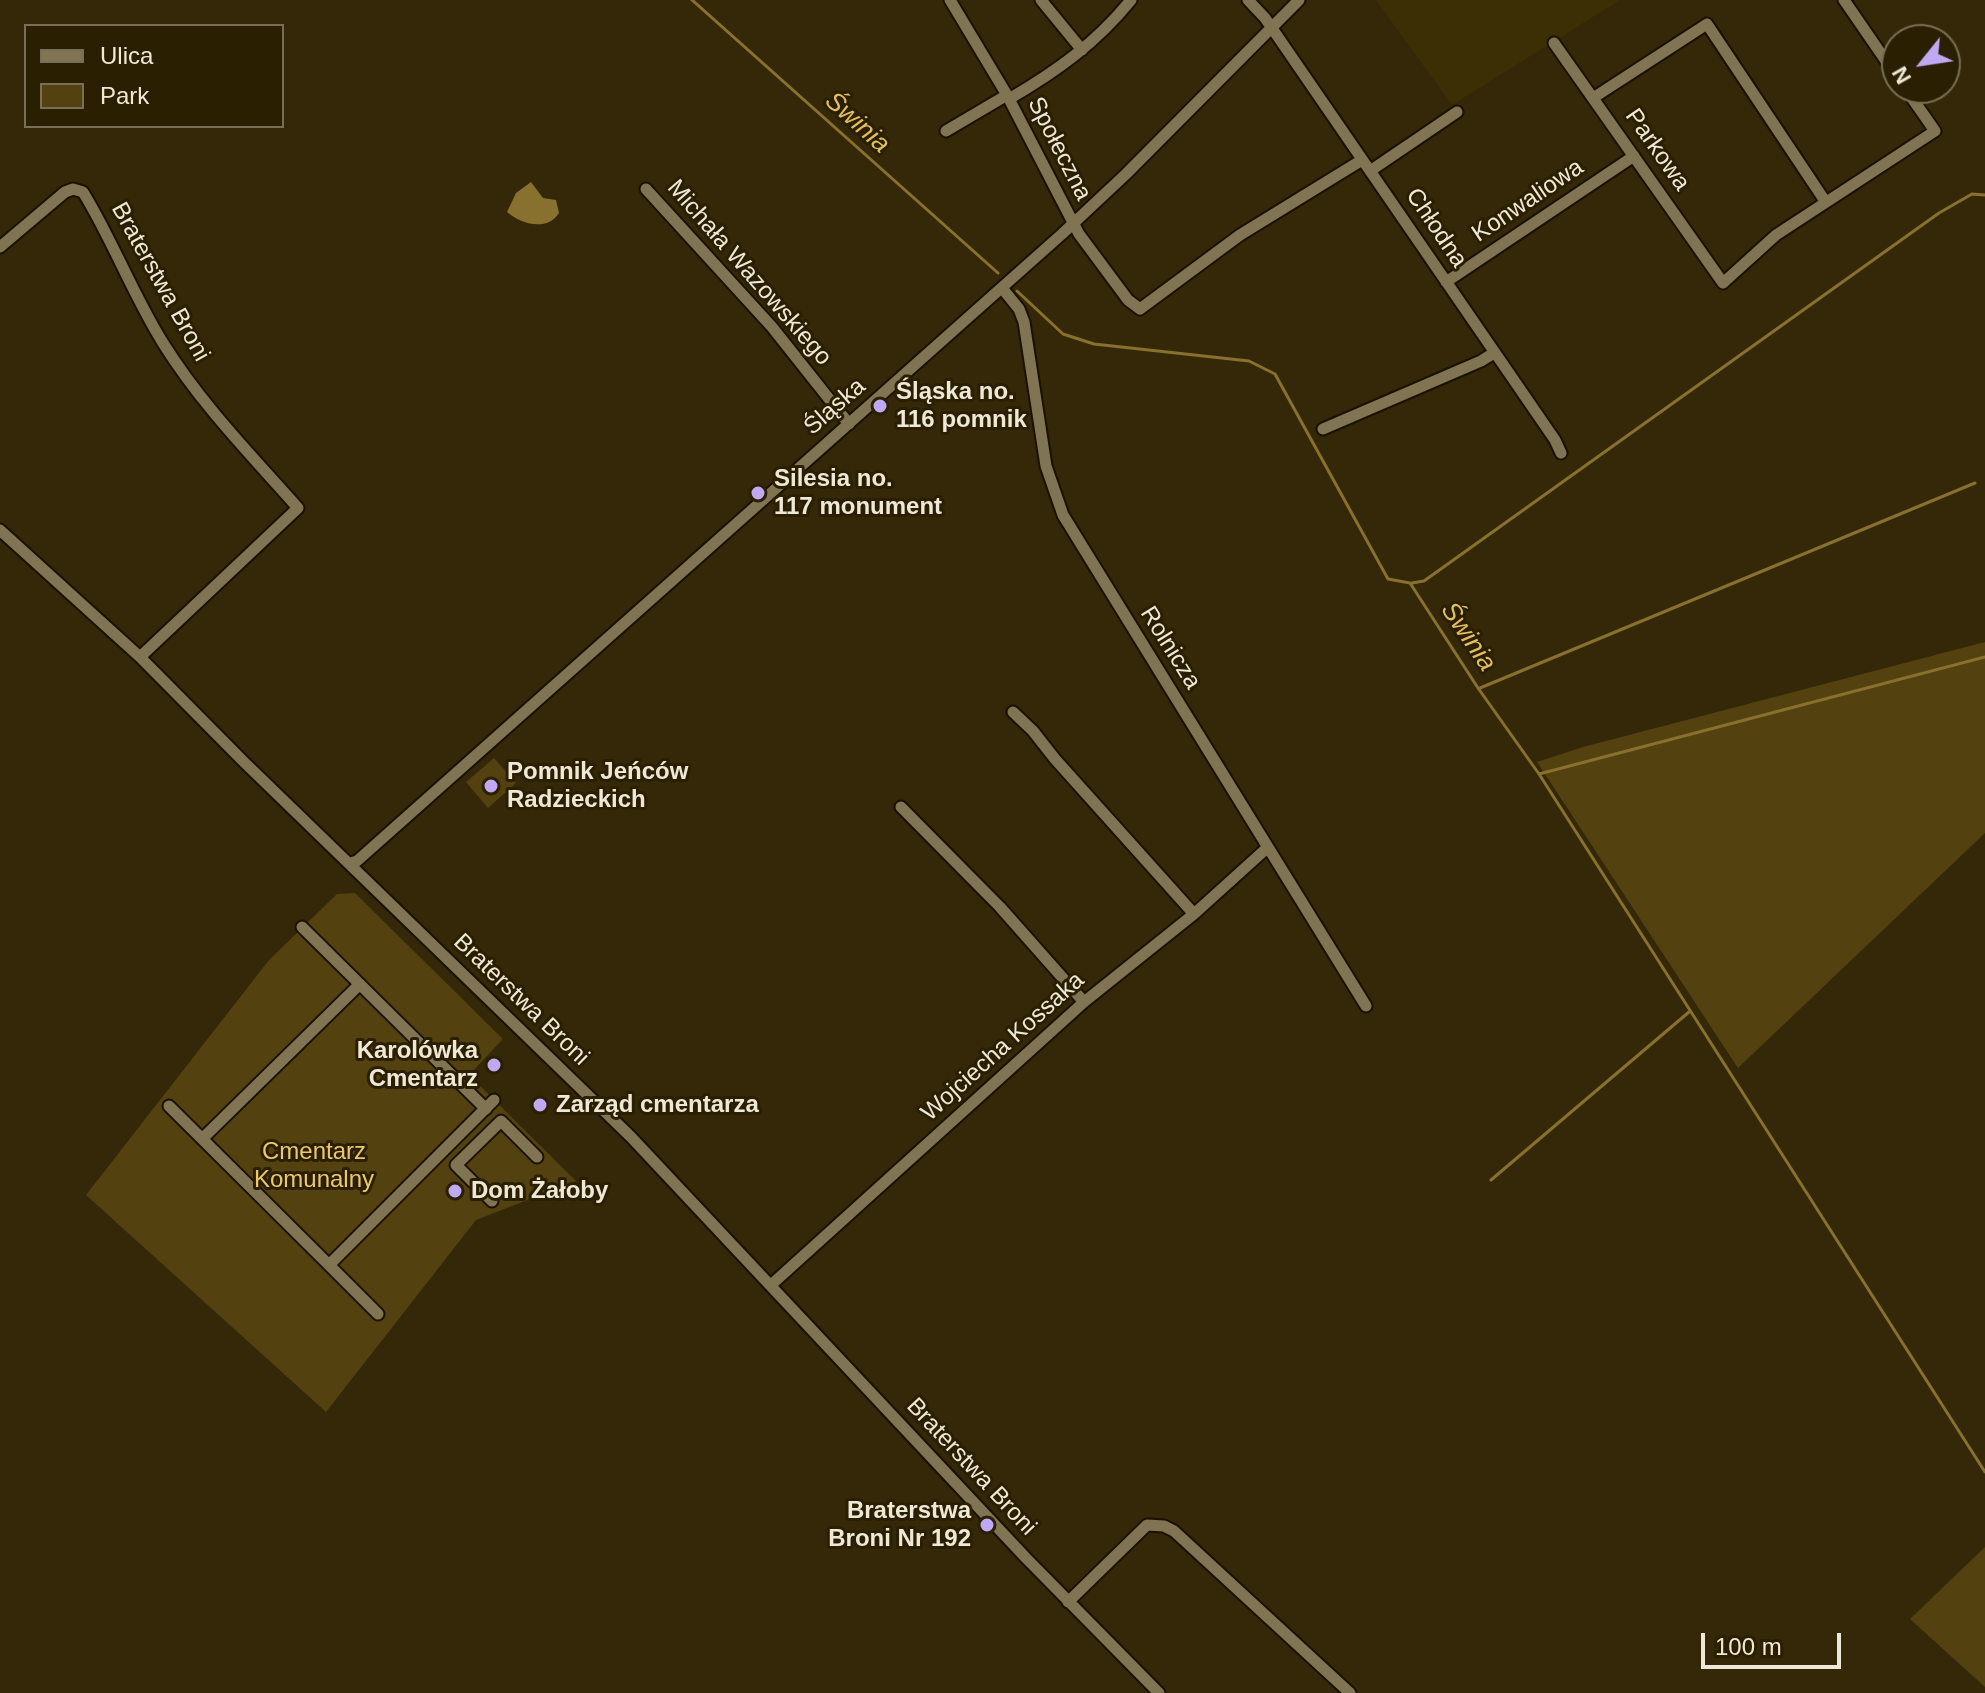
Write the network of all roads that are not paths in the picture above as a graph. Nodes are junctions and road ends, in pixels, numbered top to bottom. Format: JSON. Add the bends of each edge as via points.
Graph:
{"nodes":[{"id":1,"x":950,"y":0,"type":"edge"},
{"id":2,"x":1041,"y":0,"type":"edge"},
{"id":3,"x":1131,"y":0,"type":"edge"},
{"id":4,"x":1248,"y":0,"type":"edge"},
{"id":5,"x":1299,"y":0,"type":"edge"},
{"id":6,"x":1844,"y":0,"type":"edge"},
{"id":7,"x":1272,"y":28,"type":"junction"},
{"id":8,"x":1554,"y":43,"type":"dead end"},
{"id":9,"x":1082,"y":50,"type":"junction"},
{"id":10,"x":1881,"y":54,"type":"edge"},
{"id":11,"x":1008,"y":97,"type":"junction"},
{"id":12,"x":1593,"y":98,"type":"junction"},
{"id":13,"x":1916,"y":104,"type":"edge"},
{"id":14,"x":1457,"y":112,"type":"dead end"},
{"id":15,"x":946,"y":131,"type":"dead end"},
{"id":16,"x":1634,"y":156,"type":"junction"},
{"id":17,"x":1362,"y":160,"type":"junction"},
{"id":18,"x":1370,"y":171,"type":"junction"},
{"id":19,"x":646,"y":189,"type":"dead end"},
{"id":20,"x":1825,"y":201,"type":"junction"},
{"id":21,"x":1073,"y":224,"type":"junction"},
{"id":22,"x":0,"y":247,"type":"edge"},
{"id":23,"x":1446,"y":282,"type":"junction"},
{"id":24,"x":1002,"y":288,"type":"junction"},
{"id":25,"x":1494,"y":353,"type":"junction"},
{"id":26,"x":849,"y":424,"type":"junction"},
{"id":27,"x":1323,"y":429,"type":"dead end"},
{"id":28,"x":1561,"y":453,"type":"dead end"},
{"id":29,"x":0,"y":530,"type":"edge"},
{"id":30,"x":140,"y":657,"type":"junction"},
{"id":31,"x":1013,"y":712,"type":"dead end"},
{"id":32,"x":901,"y":807,"type":"dead end"},
{"id":33,"x":1267,"y":848,"type":"junction"},
{"id":34,"x":351,"y":863,"type":"junction"},
{"id":35,"x":1194,"y":914,"type":"junction"},
{"id":36,"x":302,"y":927,"type":"dead end"},
{"id":37,"x":360,"y":984,"type":"junction"},
{"id":38,"x":1084,"y":1002,"type":"junction"},
{"id":39,"x":1366,"y":1006,"type":"dead end"},
{"id":40,"x":489,"y":1105,"type":"junction"},
{"id":41,"x":169,"y":1106,"type":"dead end"},
{"id":42,"x":501,"y":1121,"type":"junction"},
{"id":43,"x":202,"y":1139,"type":"junction"},
{"id":44,"x":443,"y":1152,"type":"junction"},
{"id":45,"x":537,"y":1157,"type":"dead end"},
{"id":46,"x":456,"y":1165,"type":"junction"},
{"id":47,"x":492,"y":1201,"type":"dead end"},
{"id":48,"x":329,"y":1265,"type":"junction"},
{"id":49,"x":771,"y":1285,"type":"junction"},
{"id":50,"x":378,"y":1314,"type":"dead end"},
{"id":51,"x":1068,"y":1602,"type":"junction"},
{"id":52,"x":1159,"y":1693,"type":"edge"},
{"id":53,"x":1350,"y":1693,"type":"edge"}],
"edges":[{"from":1,"to":11,"type":"street","name":"Społeczna"},
{"from":2,"to":9,"type":"street"},
{"from":3,"to":9,"type":"street"},
{"from":4,"to":7,"type":"street","name":"Chłodna"},
{"from":5,"to":7,"type":"street","name":"Śląska"},
{"from":6,"to":10,"type":"street"},
{"from":7,"to":17,"type":"street","name":"Chłodna"},
{"from":7,"to":21,"type":"street","name":"Śląska"},
{"from":8,"to":12,"type":"street","name":"Parkowa"},
{"from":9,"to":11,"type":"street"},
{"from":11,"to":15,"type":"street"},
{"from":11,"to":21,"type":"street","name":"Społeczna"},
{"from":12,"to":16,"type":"street","name":"Parkowa"},
{"from":12,"to":20,"type":"street","via":[[1707,24]]},
{"from":13,"to":20,"type":"street","via":[[1935,131]]},
{"from":14,"to":18,"type":"street"},
{"from":16,"to":20,"type":"street","name":"Parkowa","via":[[1723,283],[1776,235]]},
{"from":16,"to":23,"type":"street","name":"Konwaliowa"},
{"from":17,"to":18,"type":"street","name":"Chłodna"},
{"from":17,"to":21,"type":"street","name":"Społeczna","via":[[1240,235],[1140,309]]},
{"from":18,"to":23,"type":"street","name":"Chłodna"},
{"from":19,"to":26,"type":"street","name":"Michała Wazowskiego","via":[[772,327]]},
{"from":21,"to":24,"type":"street","name":"Śląska"},
{"from":22,"to":30,"type":"street","name":"Braterstwa Broni","via":[[65,192],[83,192],[163,342],[226,429],[298,508]]},
{"from":23,"to":25,"type":"street","name":"Chłodna"},
{"from":24,"to":26,"type":"street","name":"Śląska"},
{"from":24,"to":33,"type":"street","name":"Rolnicza","via":[[1024,322],[1046,466],[1063,515]]},
{"from":25,"to":27,"type":"street"},
{"from":25,"to":28,"type":"street","name":"Chłodna"},
{"from":26,"to":34,"type":"street","name":"Śląska"},
{"from":29,"to":30,"type":"street","name":"Braterstwa Broni"},
{"from":30,"to":34,"type":"street","name":"Braterstwa Broni"},
{"from":31,"to":35,"type":"street"},
{"from":32,"to":38,"type":"street"},
{"from":33,"to":35,"type":"street","name":"Wojciecha Kossaka"},
{"from":33,"to":39,"type":"street","name":"Rolnicza"},
{"from":34,"to":49,"type":"street","name":"Braterstwa Broni","via":[[631,1137]]},
{"from":35,"to":38,"type":"street","name":"Wojciecha Kossaka"},
{"from":36,"to":37,"type":"street"},
{"from":37,"to":40,"type":"street"},
{"from":37,"to":43,"type":"street"},
{"from":38,"to":49,"type":"street","name":"Wojciecha Kossaka"},
{"from":40,"to":42,"type":"street"},
{"from":40,"to":44,"type":"street"},
{"from":41,"to":43,"type":"street"},
{"from":42,"to":45,"type":"street"},
{"from":42,"to":46,"type":"street"},
{"from":43,"to":48,"type":"street"},
{"from":44,"to":46,"type":"street"},
{"from":44,"to":48,"type":"street"},
{"from":46,"to":47,"type":"street"},
{"from":48,"to":50,"type":"street"},
{"from":49,"to":51,"type":"street","name":"Braterstwa Broni"},
{"from":51,"to":52,"type":"street","name":"Braterstwa Broni"},
{"from":51,"to":53,"type":"street","via":[[1147,1525],[1164,1526]]}]}
